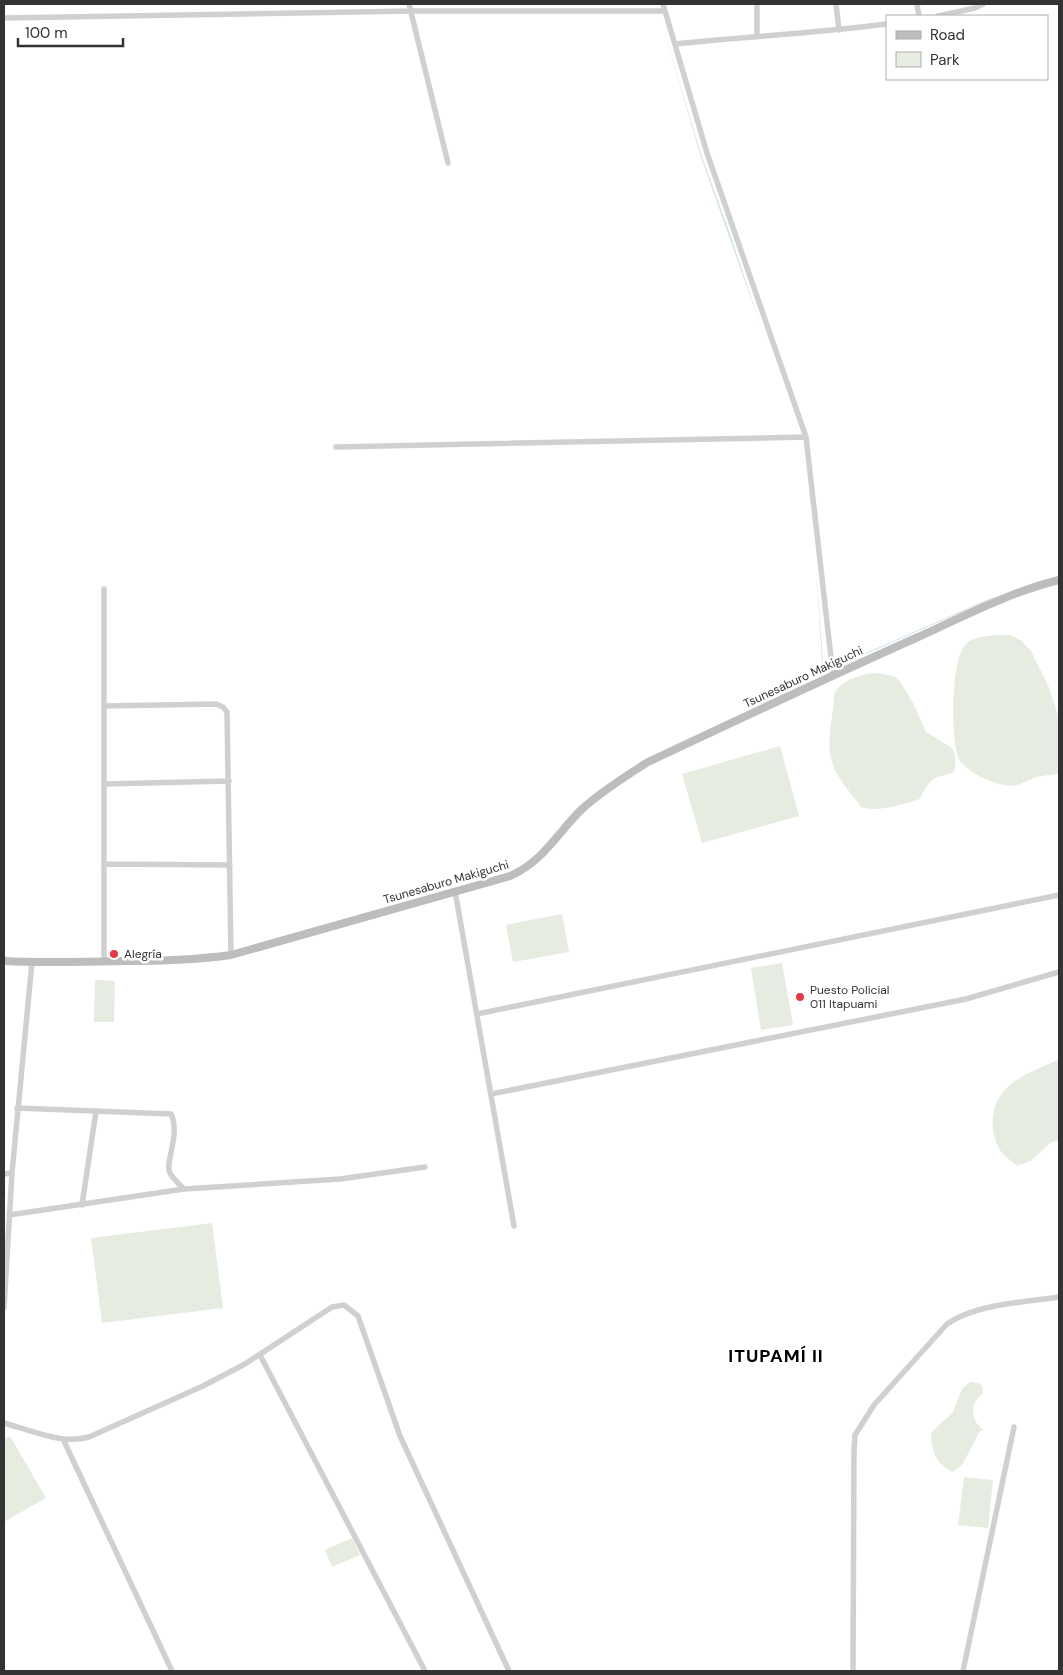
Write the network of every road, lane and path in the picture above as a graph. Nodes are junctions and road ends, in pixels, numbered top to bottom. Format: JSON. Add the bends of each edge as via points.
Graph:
{"nodes":[{"id":1,"x":409,"y":4,"type":"edge"},
{"id":2,"x":663,"y":4,"type":"edge"},
{"id":3,"x":757,"y":4,"type":"edge"},
{"id":4,"x":836,"y":4,"type":"edge"},
{"id":5,"x":983,"y":4,"type":"edge"},
{"id":6,"x":411,"y":11,"type":"junction"},
{"id":7,"x":665,"y":11,"type":"junction"},
{"id":8,"x":943,"y":15,"type":"edge"},
{"id":9,"x":4,"y":18,"type":"edge"},
{"id":10,"x":886,"y":24,"type":"edge"},
{"id":11,"x":839,"y":30,"type":"junction"},
{"id":12,"x":757,"y":36,"type":"junction"},
{"id":13,"x":675,"y":44,"type":"junction"},
{"id":14,"x":448,"y":163,"type":"dead end"},
{"id":15,"x":806,"y":437,"type":"junction"},
{"id":16,"x":336,"y":447,"type":"dead end"},
{"id":17,"x":1059,"y":580,"type":"edge"},
{"id":18,"x":104,"y":588,"type":"dead end"},
{"id":19,"x":833,"y":675,"type":"junction"},
{"id":20,"x":104,"y":706,"type":"junction"},
{"id":21,"x":229,"y":781,"type":"junction"},
{"id":22,"x":104,"y":784,"type":"junction"},
{"id":23,"x":104,"y":864,"type":"junction"},
{"id":24,"x":230,"y":865,"type":"junction"},
{"id":25,"x":455,"y":891,"type":"junction"},
{"id":26,"x":1059,"y":895,"type":"edge"},
{"id":27,"x":231,"y":955,"type":"junction"},
{"id":28,"x":4,"y":961,"type":"edge"},
{"id":29,"x":32,"y":962,"type":"junction"},
{"id":30,"x":104,"y":962,"type":"junction"},
{"id":31,"x":1059,"y":972,"type":"edge"},
{"id":32,"x":477,"y":1014,"type":"junction"},
{"id":33,"x":490,"y":1094,"type":"junction"},
{"id":34,"x":17,"y":1108,"type":"junction"},
{"id":35,"x":96,"y":1111,"type":"junction"},
{"id":36,"x":425,"y":1167,"type":"dead end"},
{"id":37,"x":12,"y":1173,"type":"junction"},
{"id":38,"x":4,"y":1174,"type":"edge"},
{"id":39,"x":184,"y":1189,"type":"junction"},
{"id":40,"x":82,"y":1205,"type":"junction"},
{"id":41,"x":9,"y":1216,"type":"junction"},
{"id":42,"x":514,"y":1226,"type":"dead end"},
{"id":43,"x":1059,"y":1297,"type":"edge"},
{"id":44,"x":4,"y":1308,"type":"edge"},
{"id":45,"x":260,"y":1355,"type":"junction"},
{"id":46,"x":4,"y":1423,"type":"edge"},
{"id":47,"x":1014,"y":1428,"type":"dead end"},
{"id":48,"x":63,"y":1439,"type":"junction"},
{"id":49,"x":172,"y":1671,"type":"edge"},
{"id":50,"x":425,"y":1671,"type":"edge"},
{"id":51,"x":509,"y":1671,"type":"edge"},
{"id":52,"x":853,"y":1671,"type":"edge"},
{"id":53,"x":963,"y":1671,"type":"edge"}],
"edges":[{"from":1,"to":6,"type":"street"},
{"from":2,"to":7,"type":"street"},
{"from":3,"to":12,"type":"street"},
{"from":4,"to":11,"type":"street"},
{"from":5,"to":8,"type":"street"},
{"from":6,"to":7,"type":"street"},
{"from":6,"to":9,"type":"street"},
{"from":6,"to":14,"type":"street"},
{"from":7,"to":13,"type":"street"},
{"from":10,"to":11,"type":"street"},
{"from":11,"to":12,"type":"street"},
{"from":12,"to":13,"type":"street"},
{"from":13,"to":15,"type":"street","via":[[707,153]]},
{"from":15,"to":16,"type":"street"},
{"from":15,"to":19,"type":"street"},
{"from":17,"to":19,"type":"street","name":"Tsunesaburo Makiguchi","via":[[990,605]]},
{"from":18,"to":20,"type":"street"},
{"from":19,"to":25,"type":"street","name":"Tsunesaburo Makiguchi","via":[[648,762],[582,809],[526,868],[510,876]]},
{"from":20,"to":21,"type":"street","via":[[216,704],[223,707],[228,718]]},
{"from":20,"to":22,"type":"street"},
{"from":21,"to":22,"type":"street"},
{"from":21,"to":24,"type":"street"},
{"from":22,"to":23,"type":"street"},
{"from":23,"to":24,"type":"street"},
{"from":23,"to":30,"type":"street"},
{"from":24,"to":27,"type":"street"},
{"from":25,"to":27,"type":"street","name":"Tsunesaburo Makiguchi"},
{"from":25,"to":32,"type":"street"},
{"from":26,"to":32,"type":"street"},
{"from":27,"to":30,"type":"street","name":"Tsunesaburo Makiguchi"},
{"from":28,"to":29,"type":"street","name":"Tsunesaburo Makiguchi"},
{"from":29,"to":30,"type":"street","name":"Tsunesaburo Makiguchi"},
{"from":29,"to":34,"type":"street"},
{"from":31,"to":33,"type":"street","via":[[966,999]]},
{"from":32,"to":33,"type":"street"},
{"from":33,"to":42,"type":"street"},
{"from":34,"to":35,"type":"street"},
{"from":34,"to":37,"type":"street"},
{"from":35,"to":39,"type":"street","via":[[171,1114],[175,1138],[168,1168]]},
{"from":35,"to":40,"type":"street"},
{"from":36,"to":39,"type":"street","via":[[340,1180]]},
{"from":37,"to":38,"type":"street"},
{"from":37,"to":41,"type":"street"},
{"from":39,"to":40,"type":"street"},
{"from":40,"to":41,"type":"street"},
{"from":41,"to":44,"type":"street"},
{"from":43,"to":52,"type":"street","via":[[977,1310],[955,1318],[874,1404],[861,1423],[855,1435],[854,1450]]},
{"from":45,"to":48,"type":"street","via":[[203,1386],[93,1435],[82,1439]]},
{"from":45,"to":50,"type":"street"},
{"from":45,"to":51,"type":"street","via":[[332,1307],[344,1305],[358,1316],[400,1436]]},
{"from":46,"to":48,"type":"street"},
{"from":47,"to":53,"type":"street"},
{"from":48,"to":49,"type":"street"}]}
